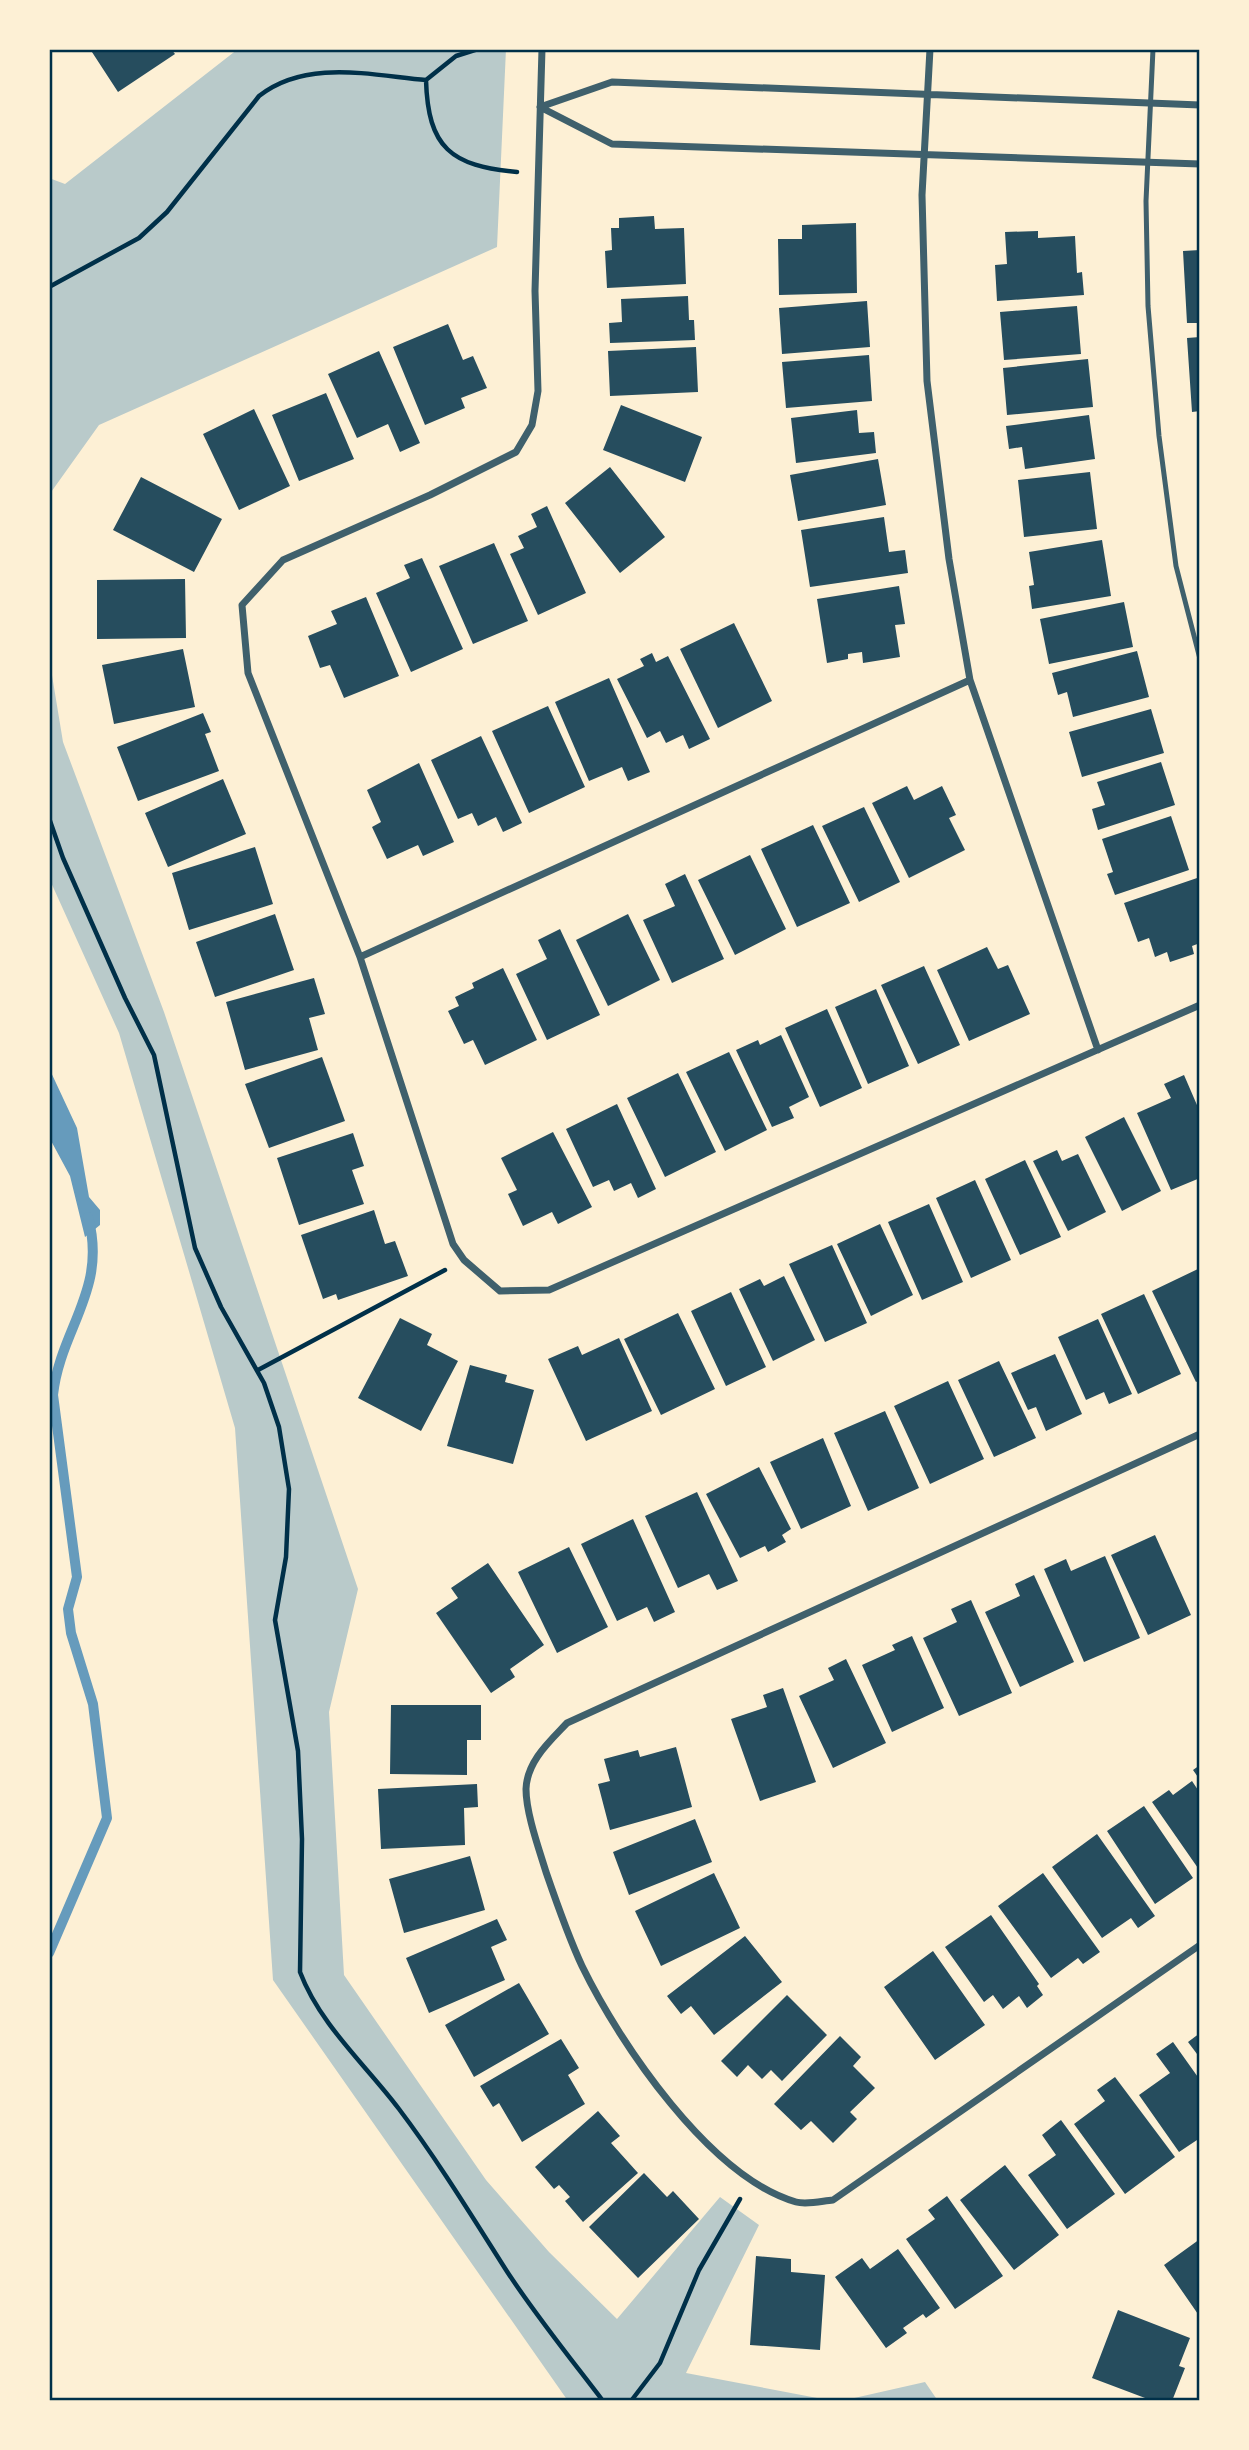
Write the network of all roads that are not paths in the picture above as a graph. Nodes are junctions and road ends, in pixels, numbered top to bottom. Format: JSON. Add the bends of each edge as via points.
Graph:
{"nodes":[{"id":1,"x":542,"y":49,"type":"edge"},
{"id":2,"x":930,"y":49,"type":"edge"},
{"id":3,"x":1153,"y":49,"type":"edge"},
{"id":4,"x":925,"y":95,"type":"junction"},
{"id":5,"x":1151,"y":102,"type":"junction"},
{"id":6,"x":1200,"y":105,"type":"edge"},
{"id":7,"x":540,"y":107,"type":"junction"},
{"id":8,"x":923,"y":155,"type":"junction"},
{"id":9,"x":1148,"y":163,"type":"junction"},
{"id":10,"x":1200,"y":164,"type":"edge"},
{"id":11,"x":1200,"y":659,"type":"edge"},
{"id":12,"x":970,"y":680,"type":"junction"},
{"id":13,"x":360,"y":957,"type":"junction"},
{"id":14,"x":1200,"y":1005,"type":"edge"},
{"id":15,"x":1098,"y":1050,"type":"junction"},
{"id":16,"x":1200,"y":1434,"type":"edge"},
{"id":17,"x":1200,"y":1945,"type":"edge"}],
"edges":[{"from":1,"to":7,"type":"street"},
{"from":2,"to":4,"type":"street"},
{"from":3,"to":5,"type":"lane"},
{"from":4,"to":5,"type":"street"},
{"from":4,"to":7,"type":"street","via":[[612,82]]},
{"from":4,"to":8,"type":"street"},
{"from":5,"to":6,"type":"street"},
{"from":5,"to":9,"type":"lane"},
{"from":7,"to":8,"type":"street","via":[[612,144]]},
{"from":7,"to":13,"type":"street","via":[[535,290],[538,391],[532,425],[516,452],[283,560],[242,605],[248,673]]},
{"from":8,"to":9,"type":"street"},
{"from":8,"to":12,"type":"street","via":[[927,381],[948,559]]},
{"from":9,"to":10,"type":"street"},
{"from":9,"to":11,"type":"lane","via":[[1148,306],[1159,436],[1175,566]]},
{"from":12,"to":13,"type":"street"},
{"from":12,"to":15,"type":"street"},
{"from":13,"to":15,"type":"street","via":[[448,1231],[464,1260],[500,1291],[549,1290]]},
{"from":14,"to":15,"type":"street"},
{"from":16,"to":17,"type":"street","via":[[568,1723],[537,1755],[526,1788],[538,1847],[582,1967],[620,2033],[662,2092],[719,2155],[768,2192],[799,2203],[833,2200]]}]}
